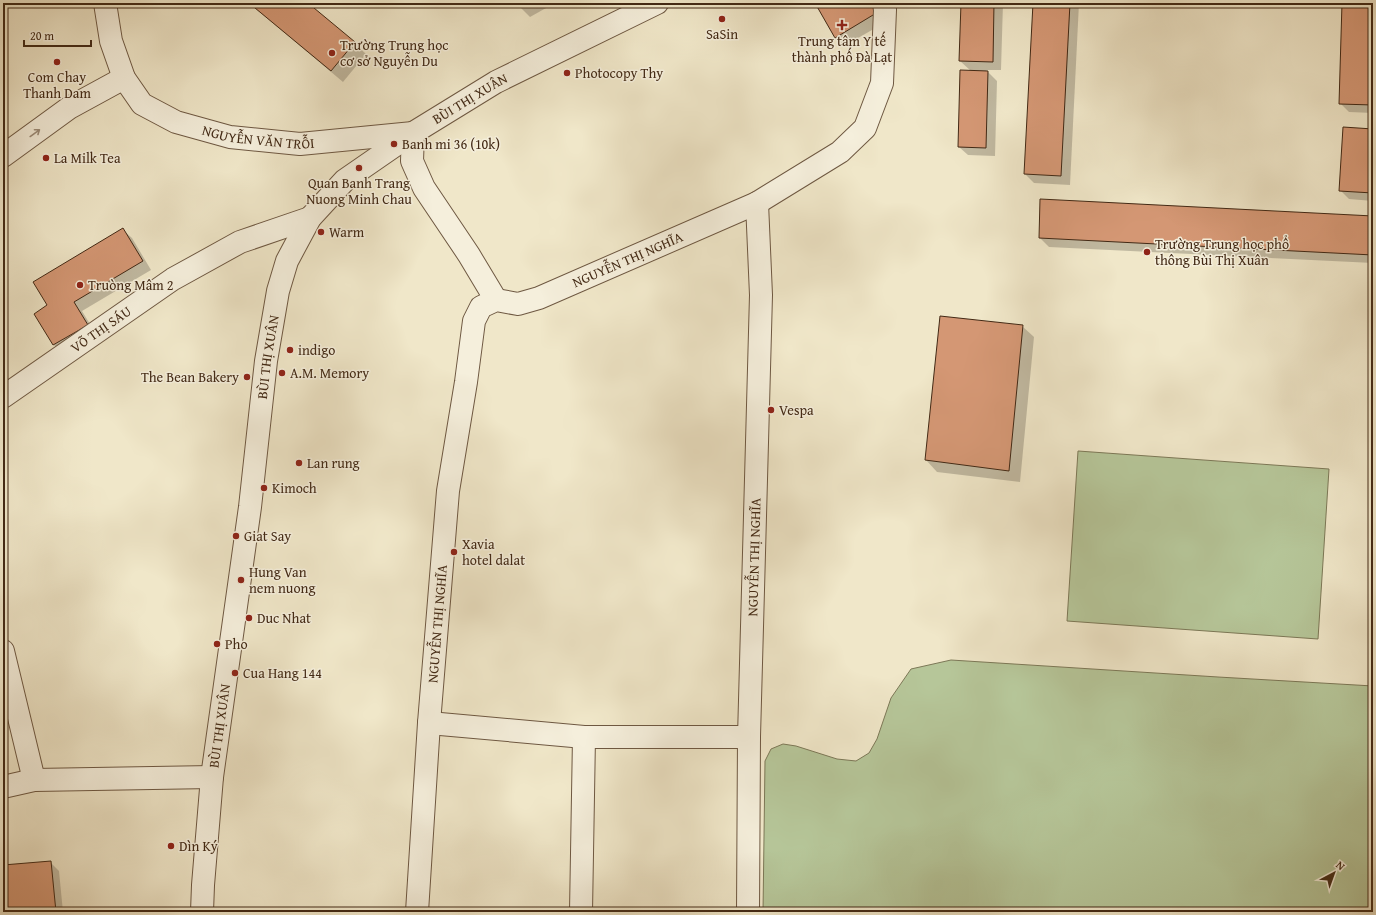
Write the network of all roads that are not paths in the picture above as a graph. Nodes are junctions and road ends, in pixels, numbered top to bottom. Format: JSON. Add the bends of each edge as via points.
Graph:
{"nodes":[{"id":1,"x":105,"y":3,"type":"edge"},
{"id":2,"x":657,"y":3,"type":"edge"},
{"id":3,"x":884,"y":3,"type":"edge"},
{"id":4,"x":124,"y":78,"type":"junction"},
{"id":5,"x":413,"y":133,"type":"junction"},
{"id":6,"x":3,"y":156,"type":"edge"},
{"id":7,"x":757,"y":203,"type":"junction"},
{"id":8,"x":310,"y":218,"type":"junction"},
{"id":9,"x":496,"y":300,"type":"junction"},
{"id":10,"x":3,"y":397,"type":"edge"},
{"id":11,"x":3,"y":651,"type":"edge"},
{"id":12,"x":429,"y":722,"type":"junction"},
{"id":13,"x":584,"y":737,"type":"junction"},
{"id":14,"x":749,"y":737,"type":"junction"},
{"id":15,"x":212,"y":777,"type":"junction"},
{"id":16,"x":34,"y":780,"type":"junction"},
{"id":17,"x":3,"y":787,"type":"edge"},
{"id":18,"x":202,"y":912,"type":"edge"},
{"id":19,"x":417,"y":912,"type":"edge"},
{"id":20,"x":581,"y":912,"type":"edge"},
{"id":21,"x":748,"y":912,"type":"edge"}],
"edges":[{"from":1,"to":4,"type":"street","name":"NGUYỄN VĂN TRỖI","via":[[111,40]]},
{"from":2,"to":5,"type":"street","name":"BÙI THỊ XUÂN","via":[[496,82]]},
{"from":3,"to":7,"type":"street","name":"NGUYỄN THỊ NGHĨA","via":[[886,10],[882,83],[865,128],[840,152]]},
{"from":4,"to":5,"type":"street","name":"NGUYỄN VĂN TRỖI","via":[[142,104],[176,122],[230,137],[300,144]]},
{"from":6,"to":4,"type":"street","one_way":true,"via":[[69,108]]},
{"from":5,"to":8,"type":"street","name":"BÙI THỊ XUÂN","via":[[345,180]]},
{"from":5,"to":9,"type":"street","via":[[412,160],[424,188]]},
{"from":7,"to":9,"type":"street","name":"NGUYỄN THỊ NGHĨA","via":[[539,298],[518,304]]},
{"from":7,"to":14,"type":"street","name":"NGUYỄN THỊ NGHĨA","via":[[761,295]]},
{"from":8,"to":10,"type":"street","name":"VÕ THỊ SÁU","via":[[240,242],[173,279]]},
{"from":8,"to":15,"type":"street","name":"BÙI THỊ XUÂN","via":[[288,261],[278,291],[266,361],[250,507]]},
{"from":9,"to":12,"type":"street","name":"NGUYỄN THỊ NGHĨA","via":[[481,307],[474,321],[448,491]]},
{"from":11,"to":16,"type":"street"},
{"from":12,"to":13,"type":"street"},
{"from":12,"to":19,"type":"street","name":"NGUYỄN THỊ NGHĨA"},
{"from":13,"to":14,"type":"street"},
{"from":13,"to":20,"type":"street"},
{"from":14,"to":21,"type":"street","name":"NGUYỄN THỊ NGHĨA"},
{"from":15,"to":16,"type":"street"},
{"from":15,"to":18,"type":"street","name":"BÙI THỊ XUÂN"},
{"from":16,"to":17,"type":"street"}]}
